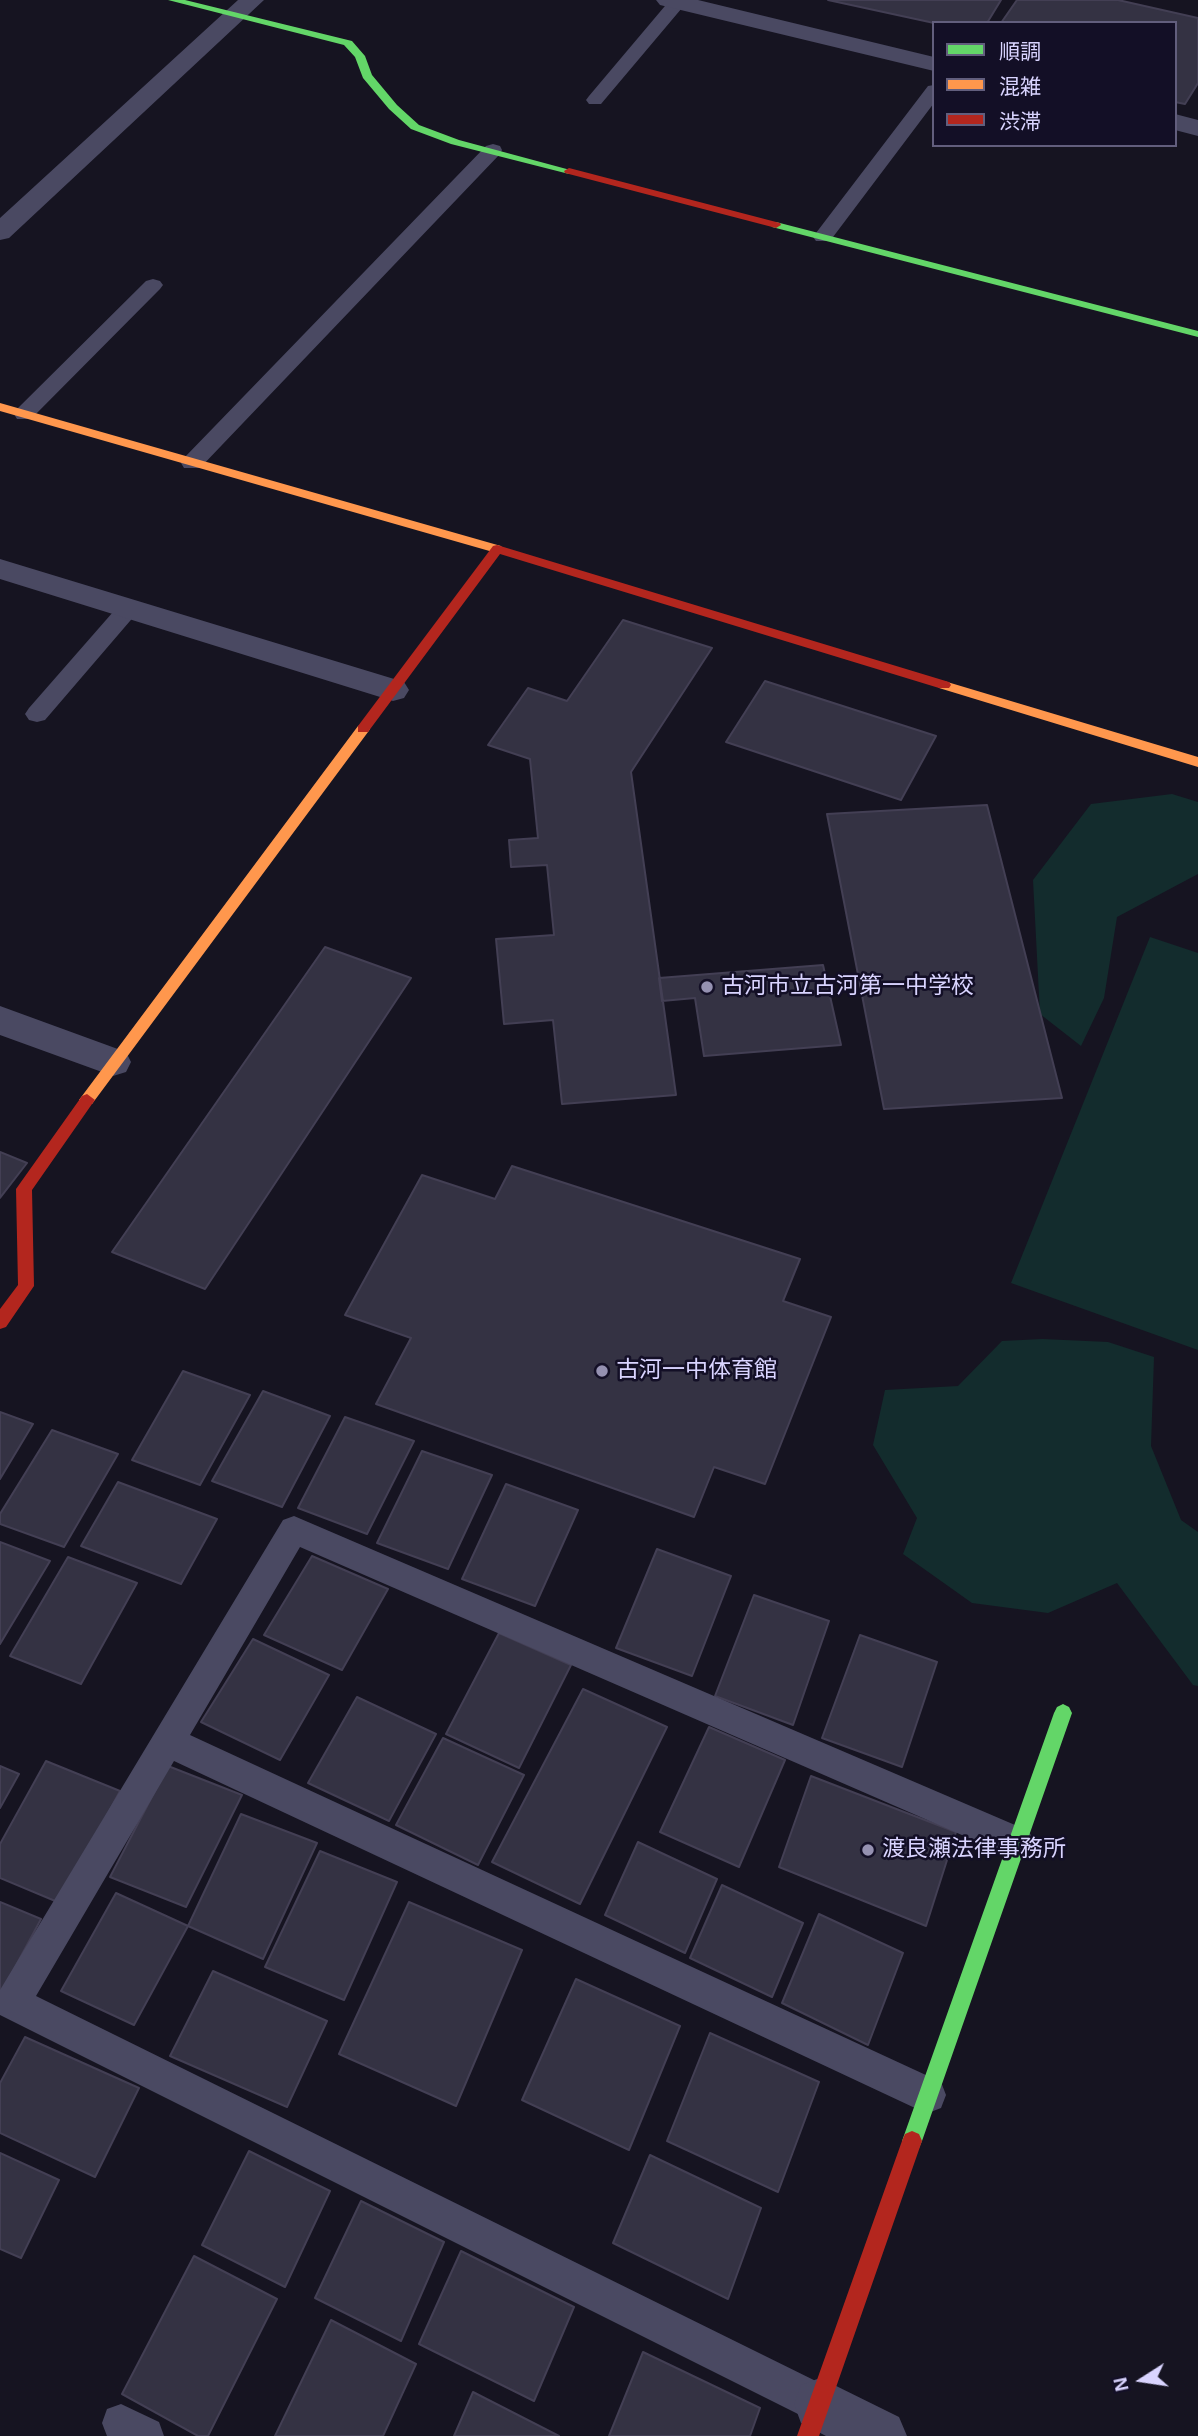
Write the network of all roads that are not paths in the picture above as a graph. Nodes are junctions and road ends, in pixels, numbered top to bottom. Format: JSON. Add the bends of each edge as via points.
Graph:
{"nodes":[{"id":1,"x":173,"y":0,"type":"edge"},
{"id":2,"x":673,"y":1,"type":"edge"},
{"id":3,"x":244,"y":8,"type":"edge"},
{"id":4,"x":932,"y":64,"type":"edge"},
{"id":5,"x":932,"y":93,"type":"edge"},
{"id":6,"x":595,"y":100,"type":"dead end"},
{"id":7,"x":1177,"y":123,"type":"edge"},
{"id":8,"x":1198,"y":128,"type":"edge"},
{"id":9,"x":493,"y":150,"type":"junction"},
{"id":10,"x":4,"y":223,"type":"edge"},
{"id":11,"x":822,"y":237,"type":"junction"},
{"id":12,"x":153,"y":285,"type":"dead end"},
{"id":13,"x":1198,"y":334,"type":"edge"},
{"id":14,"x":0,"y":408,"type":"edge"},
{"id":15,"x":24,"y":414,"type":"junction"},
{"id":16,"x":192,"y":463,"type":"junction"},
{"id":17,"x":497,"y":549,"type":"junction"},
{"id":18,"x":0,"y":569,"type":"edge"},
{"id":19,"x":128,"y":609,"type":"junction"},
{"id":20,"x":393,"y":690,"type":"junction"},
{"id":21,"x":37,"y":714,"type":"dead end"},
{"id":22,"x":1198,"y":762,"type":"edge"},
{"id":23,"x":0,"y":1020,"type":"edge"},
{"id":24,"x":113,"y":1062,"type":"junction"},
{"id":25,"x":0,"y":1322,"type":"edge"},
{"id":26,"x":1063,"y":1713,"type":"dead end"},
{"id":27,"x":169,"y":1742,"type":"junction"},
{"id":28,"x":1017,"y":1843,"type":"junction"},
{"id":29,"x":928,"y":2095,"type":"junction"},
{"id":30,"x":814,"y":2420,"type":"edge"},
{"id":31,"x":880,"y":2436,"type":"edge"}],
"edges":[{"from":1,"to":3,"type":"street"},
{"from":2,"to":4,"type":"street"},
{"from":2,"to":6,"type":"lane"},
{"from":3,"to":9,"type":"street","via":[[348,43],[360,56],[367,76],[415,127]]},
{"from":3,"to":10,"type":"street"},
{"from":5,"to":11,"type":"lane"},
{"from":7,"to":8,"type":"street"},
{"from":9,"to":11,"type":"street"},
{"from":9,"to":16,"type":"lane"},
{"from":11,"to":13,"type":"street"},
{"from":12,"to":15,"type":"lane"},
{"from":14,"to":15,"type":"street"},
{"from":15,"to":16,"type":"street"},
{"from":16,"to":17,"type":"street"},
{"from":17,"to":20,"type":"street"},
{"from":17,"to":22,"type":"street"},
{"from":18,"to":19,"type":"street"},
{"from":19,"to":20,"type":"street"},
{"from":19,"to":21,"type":"lane"},
{"from":20,"to":24,"type":"street"},
{"from":23,"to":24,"type":"street"},
{"from":24,"to":25,"type":"street","via":[[24,1189],[26,1286]]},
{"from":26,"to":28,"type":"street"},
{"from":27,"to":28,"type":"lane","via":[[294,1530]]},
{"from":27,"to":29,"type":"lane"},
{"from":27,"to":30,"type":"lane","via":[[12,2003]]},
{"from":28,"to":29,"type":"street"},
{"from":29,"to":30,"type":"street"},
{"from":30,"to":31,"type":"street"}]}
